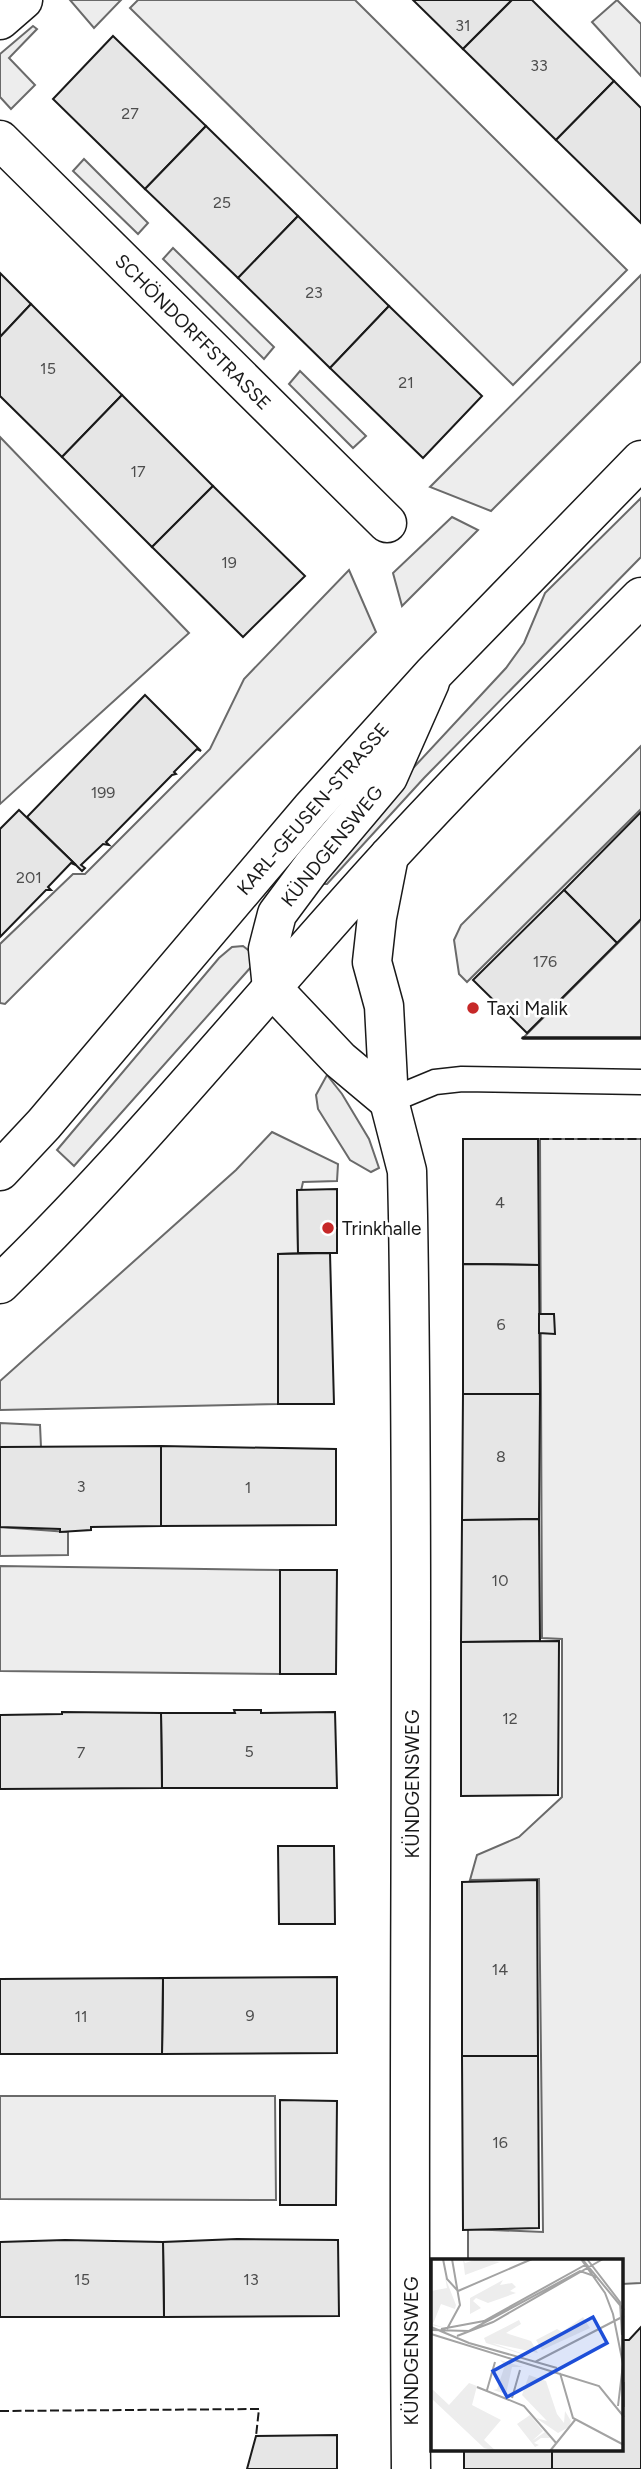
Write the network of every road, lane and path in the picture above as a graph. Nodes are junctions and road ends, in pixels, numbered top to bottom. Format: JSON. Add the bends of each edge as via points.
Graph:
{"nodes":[{"id":1,"x":23,"y":0,"type":"edge"},
{"id":2,"x":0,"y":20,"type":"edge"},
{"id":3,"x":0,"y":140,"type":"edge"},
{"id":4,"x":641,"y":460,"type":"edge"},
{"id":5,"x":387,"y":523,"type":"dead end"},
{"id":6,"x":641,"y":597,"type":"edge"},
{"id":7,"x":433,"y":674,"type":"junction"},
{"id":8,"x":390,"y":856,"type":"junction"},
{"id":9,"x":272,"y":988,"type":"junction"},
{"id":10,"x":641,"y":1082,"type":"edge"},
{"id":11,"x":389,"y":1101,"type":"junction"},
{"id":12,"x":0,"y":1171,"type":"edge"},
{"id":13,"x":17,"y":1253,"type":"edge"},
{"id":14,"x":0,"y":1284,"type":"edge"},
{"id":15,"x":411,"y":2469,"type":"edge"}],
"edges":[{"from":1,"to":2,"type":"street"},
{"from":3,"to":5,"type":"street","name":"SCHÖNDORFFSTRASSE"},
{"from":4,"to":7,"type":"street","name":"KARL-GEUSEN-STRASSE"},
{"from":6,"to":8,"type":"street"},
{"from":7,"to":9,"type":"street","name":"KÜNDGENSWEG","via":[[388,777],[277,914],[268,949]]},
{"from":7,"to":12,"type":"street","name":"KARL-GEUSEN-STRASSE"},
{"from":8,"to":9,"type":"street"},
{"from":8,"to":11,"type":"street","name":"KÜNDGENSWEG","via":[[372,962],[384,1006]]},
{"from":9,"to":11,"type":"street","via":[[340,1060]]},
{"from":9,"to":13,"type":"street"},
{"from":10,"to":11,"type":"lane","via":[[462,1079],[435,1082]]},
{"from":11,"to":15,"type":"street","name":"KÜNDGENSWEG","via":[[407,1171],[410,1298]]},
{"from":13,"to":14,"type":"street"}]}
